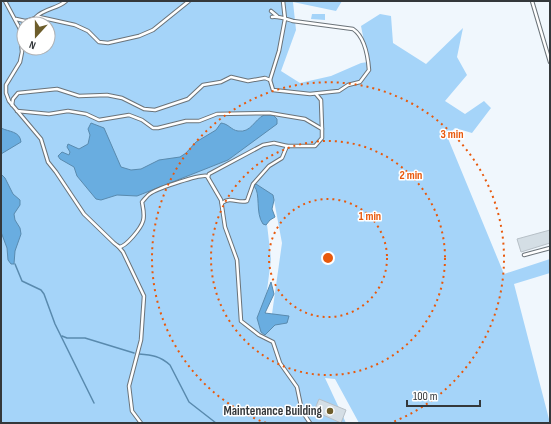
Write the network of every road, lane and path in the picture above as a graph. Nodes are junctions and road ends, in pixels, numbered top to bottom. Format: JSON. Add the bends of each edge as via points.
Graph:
{"nodes":[{"id":1,"x":5,"y":1,"type":"edge"},
{"id":2,"x":66,"y":1,"type":"edge"},
{"id":3,"x":189,"y":1,"type":"edge"},
{"id":4,"x":283,"y":1,"type":"edge"},
{"id":5,"x":532,"y":1,"type":"edge"},
{"id":6,"x":44,"y":11,"type":"junction"},
{"id":7,"x":270,"y":11,"type":"dead end"},
{"id":8,"x":285,"y":14,"type":"junction"},
{"id":9,"x":38,"y":16,"type":"edge"},
{"id":10,"x":44,"y":16,"type":"edge"},
{"id":11,"x":272,"y":17,"type":"dead end"},
{"id":12,"x":278,"y":17,"type":"junction"},
{"id":13,"x":16,"y":19,"type":"edge"},
{"id":14,"x":285,"y":19,"type":"junction"},
{"id":15,"x":290,"y":20,"type":"junction"},
{"id":16,"x":56,"y":21,"type":"edge"},
{"id":17,"x":21,"y":56,"type":"edge"},
{"id":18,"x":550,"y":62,"type":"edge"},
{"id":19,"x":270,"y":80,"type":"junction"},
{"id":20,"x":316,"y":94,"type":"junction"},
{"id":21,"x":12,"y":106,"type":"junction"},
{"id":22,"x":16,"y":110,"type":"junction"},
{"id":23,"x":322,"y":130,"type":"junction"},
{"id":24,"x":287,"y":146,"type":"junction"},
{"id":25,"x":209,"y":176,"type":"junction"},
{"id":26,"x":222,"y":203,"type":"junction"},
{"id":27,"x":115,"y":244,"type":"junction"},
{"id":28,"x":124,"y":245,"type":"junction"},
{"id":29,"x":550,"y":248,"type":"edge"},
{"id":30,"x":123,"y":252,"type":"junction"},
{"id":31,"x":524,"y":255,"type":"dead end"},
{"id":32,"x":141,"y":423,"type":"edge"},
{"id":33,"x":310,"y":423,"type":"edge"}],
"edges":[{"from":1,"to":13,"type":"lane"},
{"from":2,"to":6,"type":"lane"},
{"from":3,"to":16,"type":"lane","via":[[153,30],[108,43],[99,42],[88,31],[77,26]]},
{"from":4,"to":8,"type":"lane"},
{"from":5,"to":18,"type":"lane"},
{"from":6,"to":9,"type":"lane"},
{"from":6,"to":10,"type":"lane"},
{"from":7,"to":12,"type":"lane"},
{"from":8,"to":14,"type":"lane"},
{"from":8,"to":15,"type":"lane"},
{"from":11,"to":12,"type":"lane"},
{"from":12,"to":14,"type":"lane"},
{"from":14,"to":15,"type":"lane"},
{"from":14,"to":19,"type":"lane"},
{"from":15,"to":20,"type":"lane","via":[[352,28],[359,35],[365,50],[369,70],[360,82],[340,90]]},
{"from":17,"to":21,"type":"lane","via":[[21,60],[7,80],[5,89]]},
{"from":19,"to":20,"type":"lane","via":[[270,87],[275,91]]},
{"from":19,"to":21,"type":"lane","via":[[265,78],[248,81],[231,77],[221,82],[203,85],[188,99],[156,110],[144,109],[112,95],[79,96],[57,89],[16,94]]},
{"from":20,"to":23,"type":"lane","via":[[321,100]]},
{"from":21,"to":22,"type":"lane"},
{"from":22,"to":23,"type":"lane","via":[[49,114],[68,111],[86,114],[99,120],[129,115],[153,128],[186,120],[199,120],[217,114],[269,113],[305,119]]},
{"from":22,"to":27,"type":"lane","via":[[41,139],[48,162],[84,214]]},
{"from":23,"to":24,"type":"lane","via":[[322,138],[314,146]]},
{"from":24,"to":25,"type":"lane","via":[[276,143],[263,145]]},
{"from":24,"to":26,"type":"lane","via":[[282,158],[269,166],[254,184],[247,201],[231,200]]},
{"from":25,"to":26,"type":"lane"},
{"from":25,"to":28,"type":"lane","via":[[176,182],[149,194],[142,202],[143,222]]},
{"from":26,"to":33,"type":"lane","via":[[224,224],[238,263],[241,321],[273,342],[280,363],[297,387],[302,411]]},
{"from":27,"to":28,"type":"lane"},
{"from":27,"to":30,"type":"lane"},
{"from":28,"to":30,"type":"lane"},
{"from":29,"to":31,"type":"lane"},
{"from":30,"to":32,"type":"lane","via":[[144,296],[141,340],[129,386],[132,411]]}]}
